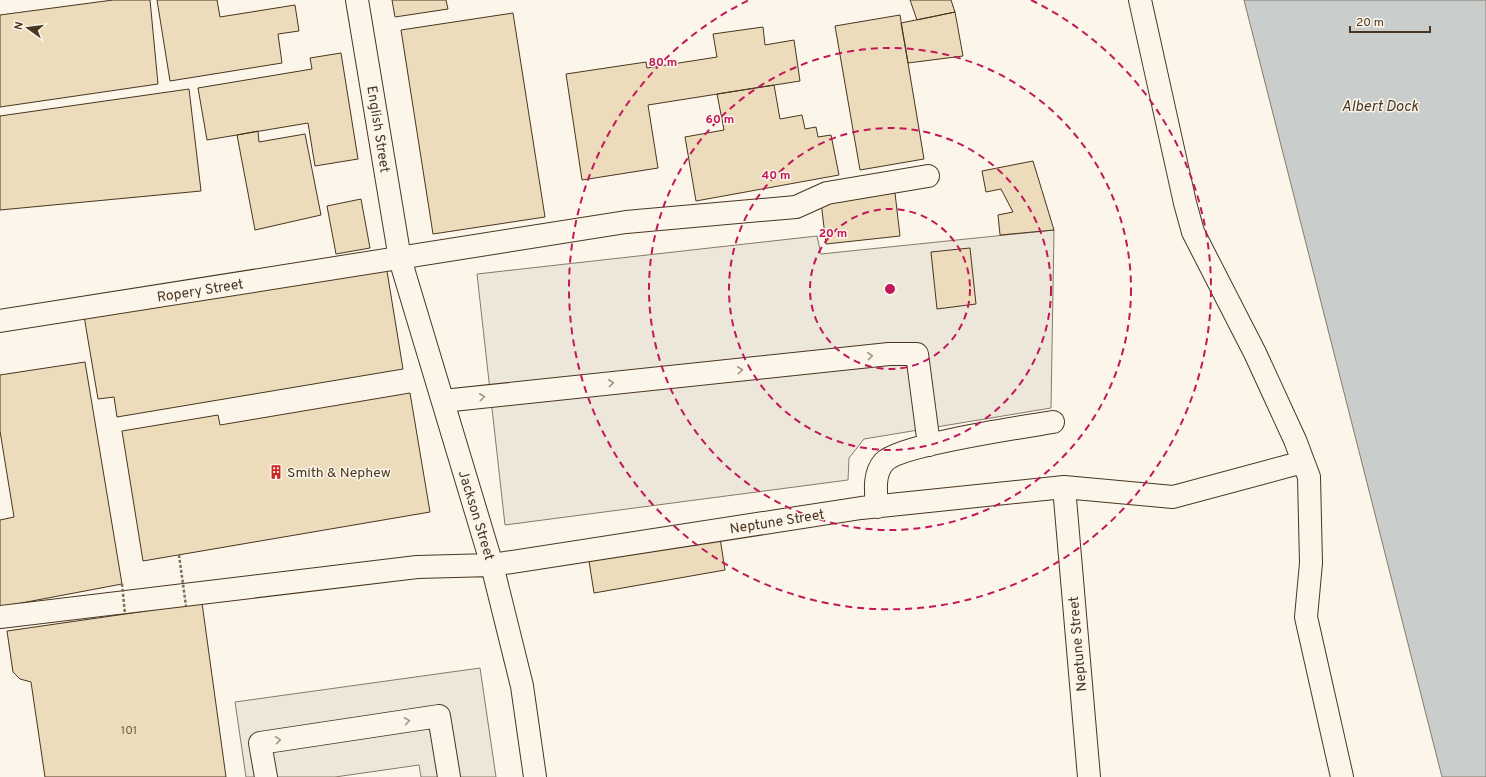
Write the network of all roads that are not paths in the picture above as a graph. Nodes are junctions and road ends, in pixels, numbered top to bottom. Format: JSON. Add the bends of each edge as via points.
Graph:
{"nodes":[{"id":1,"x":358,"y":0,"type":"edge"},
{"id":2,"x":1140,"y":0,"type":"edge"},
{"id":3,"x":928,"y":176,"type":"dead end"},
{"id":4,"x":400,"y":258,"type":"junction"},
{"id":5,"x":0,"y":321,"type":"edge"},
{"id":6,"x":443,"y":401,"type":"junction"},
{"id":7,"x":1053,"y":422,"type":"dead end"},
{"id":8,"x":929,"y":445,"type":"junction"},
{"id":9,"x":1303,"y":462,"type":"junction"},
{"id":10,"x":1064,"y":487,"type":"junction"},
{"id":11,"x":877,"y":507,"type":"junction"},
{"id":12,"x":492,"y":565,"type":"junction"},
{"id":13,"x":0,"y":617,"type":"edge"},
{"id":14,"x":266,"y":777,"type":"edge"},
{"id":15,"x":449,"y":777,"type":"edge"},
{"id":16,"x":535,"y":777,"type":"edge"},
{"id":17,"x":1089,"y":777,"type":"edge"},
{"id":18,"x":1342,"y":777,"type":"edge"}],
"edges":[{"from":1,"to":4,"type":"street","name":"English Street"},
{"from":2,"to":9,"type":"street","via":[[1184,203],[1194,232],[1256,353]]},
{"from":3,"to":4,"type":"street","name":"Ropery Street","via":[[827,193],[796,207],[626,222]]},
{"from":4,"to":5,"type":"street","name":"Ropery Street"},
{"from":4,"to":6,"type":"street","name":"Jackson Street"},
{"from":6,"to":8,"type":"street","one_way":true,"via":[[889,354],[916,354]]},
{"from":6,"to":12,"type":"street","name":"Jackson Street"},
{"from":7,"to":8,"type":"street"},
{"from":8,"to":11,"type":"street","via":[[900,453],[883,463],[876,480]]},
{"from":9,"to":10,"type":"street","name":"Neptune Street","via":[[1173,497]]},
{"from":9,"to":18,"type":"street","via":[[1309,477],[1311,563],[1306,617]]},
{"from":10,"to":11,"type":"street","name":"Neptune Street"},
{"from":10,"to":17,"type":"street","name":"Neptune Street"},
{"from":11,"to":12,"type":"street","name":"Neptune Street"},
{"from":12,"to":13,"type":"street","name":"Neptune Street","via":[[417,567]]},
{"from":12,"to":16,"type":"street","name":"Jackson Street","via":[[522,686]]},
{"from":14,"to":15,"type":"street","one_way":true,"via":[[260,742],[439,716]]}]}
